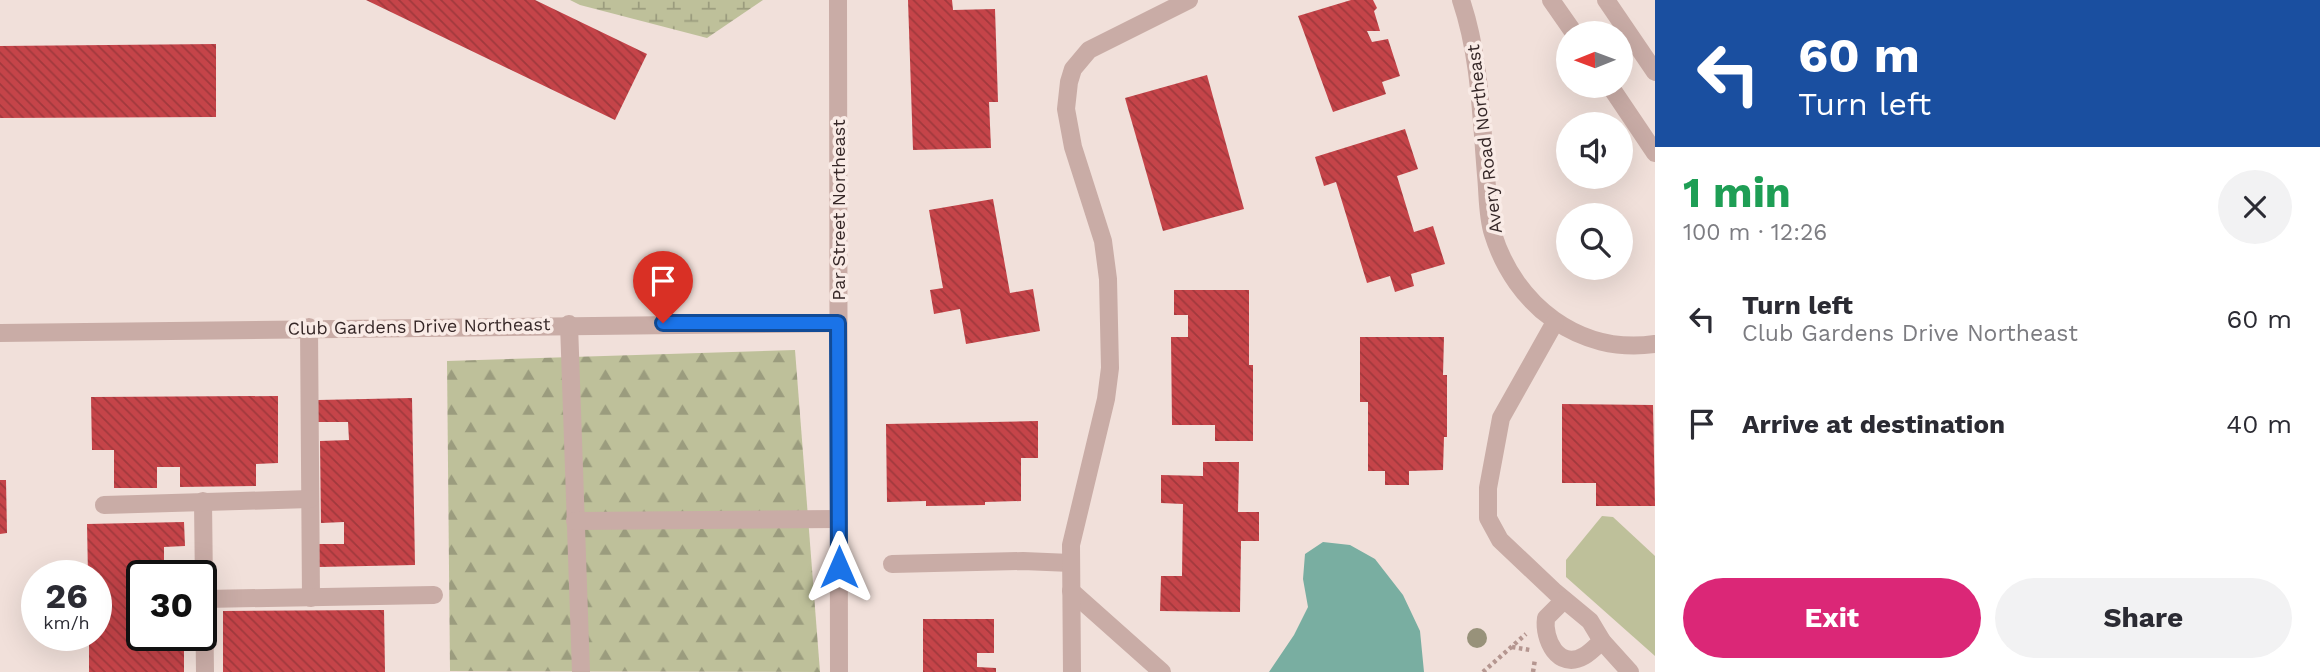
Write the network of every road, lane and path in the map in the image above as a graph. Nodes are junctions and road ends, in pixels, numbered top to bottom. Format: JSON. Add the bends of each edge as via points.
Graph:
{"nodes":[{"id":1,"x":838,"y":0,"type":"edge"},
{"id":2,"x":1189,"y":0,"type":"edge"},
{"id":3,"x":1461,"y":0,"type":"edge"},
{"id":4,"x":1551,"y":0,"type":"edge"},
{"id":5,"x":1606,"y":0,"type":"edge"},
{"id":6,"x":1566,"y":21,"type":"edge"},
{"id":7,"x":1655,"y":72,"type":"edge"},
{"id":8,"x":1618,"y":98,"type":"edge"},
{"id":9,"x":1655,"y":153,"type":"edge"},
{"id":10,"x":1555,"y":322,"type":"junction"},
{"id":11,"x":838,"y":323,"type":"junction"},
{"id":12,"x":569,"y":324,"type":"junction"},
{"id":13,"x":309,"y":327,"type":"junction"},
{"id":14,"x":0,"y":333,"type":"edge"},
{"id":15,"x":1655,"y":344,"type":"edge"},
{"id":16,"x":310,"y":499,"type":"junction"},
{"id":17,"x":203,"y":501,"type":"junction"},
{"id":18,"x":104,"y":505,"type":"dead end"},
{"id":19,"x":839,"y":519,"type":"junction"},
{"id":20,"x":576,"y":521,"type":"junction"},
{"id":21,"x":204,"y":560,"type":"edge"},
{"id":22,"x":1071,"y":563,"type":"junction"},
{"id":23,"x":892,"y":564,"type":"dead end"},
{"id":24,"x":1071,"y":591,"type":"junction"},
{"id":25,"x":434,"y":596,"type":"dead end"},
{"id":26,"x":311,"y":598,"type":"junction"},
{"id":27,"x":217,"y":600,"type":"edge"},
{"id":28,"x":1564,"y":600,"type":"junction"},
{"id":29,"x":1546,"y":618,"type":"junction"},
{"id":30,"x":1602,"y":641,"type":"junction"},
{"id":31,"x":1512,"y":646,"type":"junction"},
{"id":32,"x":205,"y":651,"type":"edge"},
{"id":33,"x":1538,"y":651,"type":"dead end"},
{"id":34,"x":205,"y":672,"type":"edge"},
{"id":35,"x":581,"y":672,"type":"edge"},
{"id":36,"x":839,"y":672,"type":"edge"},
{"id":37,"x":1072,"y":672,"type":"edge"},
{"id":38,"x":1162,"y":672,"type":"edge"},
{"id":39,"x":1483,"y":672,"type":"edge"},
{"id":40,"x":1630,"y":672,"type":"edge"}],
"edges":[{"from":1,"to":11,"type":"street","name":"Par Street Northeast"},
{"from":2,"to":22,"type":"street","via":[[1089,50],[1069,82],[1066,109],[1073,147],[1103,241],[1110,368],[1071,545]]},
{"from":3,"to":10,"type":"street","name":"Avery Road Northeast","via":[[1475,50],[1492,230],[1503,262],[1533,303]]},
{"from":4,"to":6,"type":"street"},
{"from":5,"to":7,"type":"street"},
{"from":8,"to":9,"type":"street"},
{"from":10,"to":15,"type":"street","name":"Avery Road Northeast","via":[[1596,341]]},
{"from":10,"to":28,"type":"street","via":[[1501,418],[1488,488],[1488,518],[1500,540]]},
{"from":11,"to":12,"type":"street","name":"Club Gardens Drive Northeast"},
{"from":11,"to":19,"type":"street","name":"Par Street Northeast"},
{"from":12,"to":13,"type":"street","name":"Club Gardens Drive Northeast"},
{"from":12,"to":20,"type":"street"},
{"from":13,"to":14,"type":"street","name":"Club Gardens Drive Northeast"},
{"from":13,"to":16,"type":"street"},
{"from":16,"to":17,"type":"street"},
{"from":16,"to":26,"type":"street"},
{"from":17,"to":18,"type":"street"},
{"from":17,"to":21,"type":"street"},
{"from":19,"to":20,"type":"street"},
{"from":19,"to":36,"type":"street","name":"Par Street Northeast"},
{"from":20,"to":35,"type":"street"},
{"from":22,"to":23,"type":"street"},
{"from":22,"to":24,"type":"street"},
{"from":24,"to":37,"type":"street"},
{"from":24,"to":38,"type":"street"},
{"from":25,"to":26,"type":"street"},
{"from":26,"to":27,"type":"street"},
{"from":28,"to":29,"type":"street"},
{"from":28,"to":30,"type":"street","via":[[1590,621]]},
{"from":29,"to":30,"type":"street","via":[[1548,643],[1562,657],[1584,656]]},
{"from":29,"to":31,"type":"path"},
{"from":30,"to":40,"type":"street"},
{"from":31,"to":33,"type":"path"},
{"from":31,"to":39,"type":"path"},
{"from":32,"to":34,"type":"street"}]}
